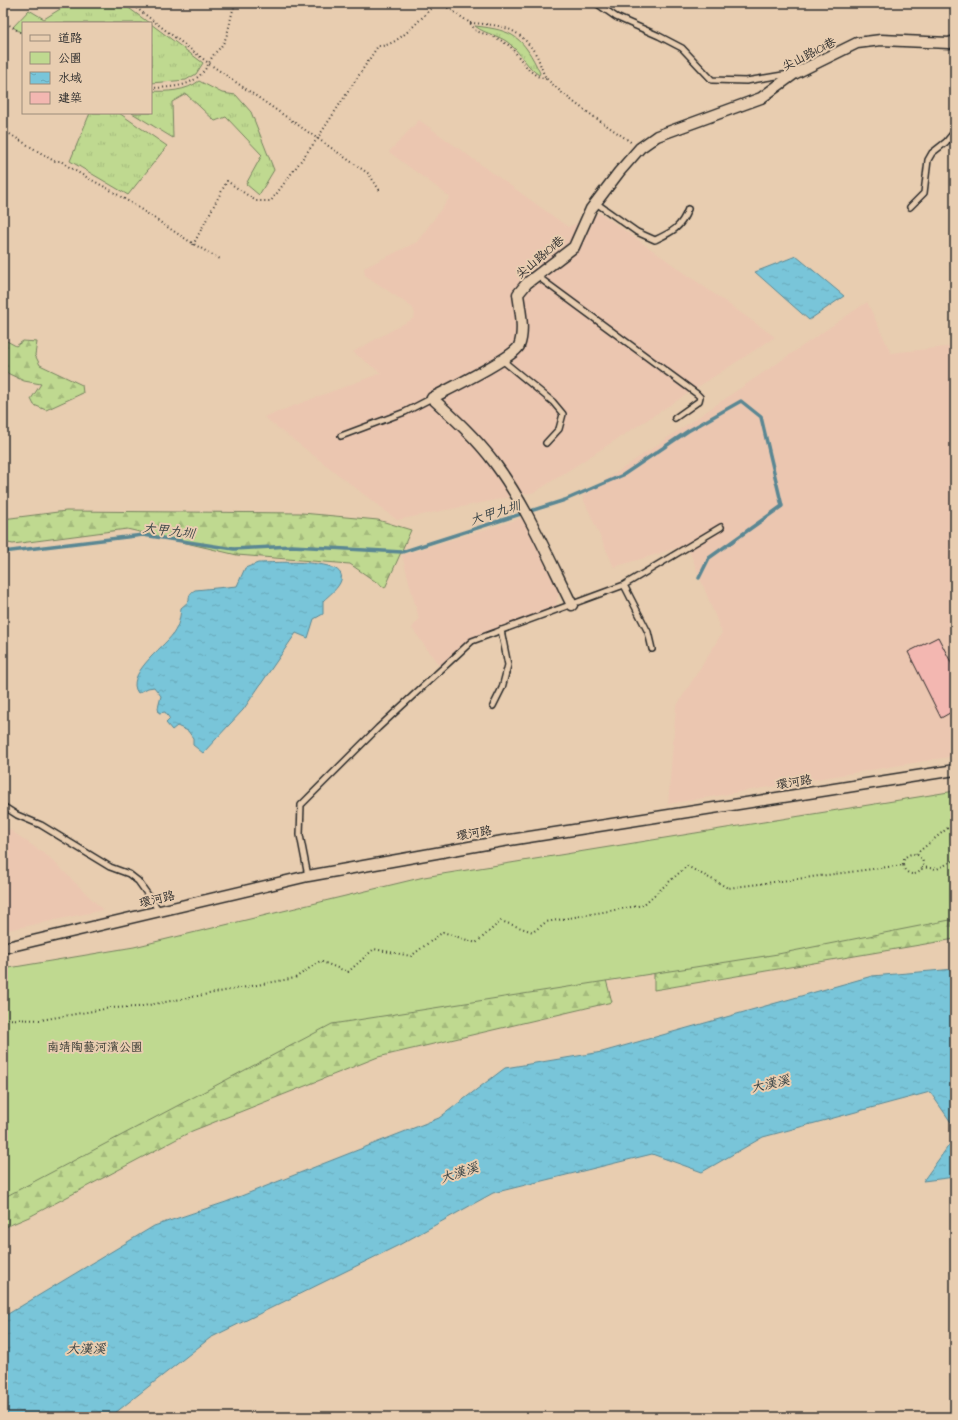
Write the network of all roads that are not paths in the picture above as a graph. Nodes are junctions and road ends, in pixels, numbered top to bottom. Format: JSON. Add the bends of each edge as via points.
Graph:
{"nodes":[{"id":1,"x":596,"y":3,"type":"edge"},
{"id":2,"x":955,"y":40,"type":"edge"},
{"id":3,"x":794,"y":74,"type":"junction"},
{"id":4,"x":955,"y":131,"type":"edge"},
{"id":5,"x":596,"y":203,"type":"junction"},
{"id":6,"x":910,"y":207,"type":"dead end"},
{"id":7,"x":688,"y":209,"type":"dead end"},
{"id":8,"x":537,"y":276,"type":"junction"},
{"id":9,"x":502,"y":360,"type":"junction"},
{"id":10,"x":432,"y":398,"type":"junction"},
{"id":11,"x":675,"y":418,"type":"dead end"},
{"id":12,"x":341,"y":436,"type":"dead end"},
{"id":13,"x":546,"y":443,"type":"dead end"},
{"id":14,"x":721,"y":527,"type":"dead end"},
{"id":15,"x":624,"y":585,"type":"junction"},
{"id":16,"x":572,"y":605,"type":"junction"},
{"id":17,"x":502,"y":630,"type":"junction"},
{"id":18,"x":652,"y":649,"type":"dead end"},
{"id":19,"x":493,"y":706,"type":"dead end"},
{"id":20,"x":955,"y":770,"type":"edge"},
{"id":21,"x":3,"y":806,"type":"edge"},
{"id":22,"x":308,"y":876,"type":"junction"},
{"id":23,"x":160,"y":912,"type":"junction"},
{"id":24,"x":3,"y":948,"type":"edge"}],
"edges":[{"from":1,"to":3,"type":"lane","via":[[616,17],[682,48],[712,80],[746,81]]},
{"from":2,"to":3,"type":"street","name":"尖山路101巷","via":[[949,44],[882,40],[857,43]]},
{"from":3,"to":5,"type":"street","name":"尖山路101巷","via":[[761,98],[657,136],[640,148]]},
{"from":4,"to":6,"type":"lane","via":[[928,160],[924,193]]},
{"from":5,"to":7,"type":"lane","via":[[637,232],[655,240],[671,233],[684,221]]},
{"from":5,"to":8,"type":"street","name":"尖山路101巷","via":[[574,247]]},
{"from":8,"to":9,"type":"street","name":"尖山路101巷","via":[[518,294],[522,333],[518,347]]},
{"from":8,"to":11,"type":"lane","via":[[700,397],[699,401]]},
{"from":9,"to":10,"type":"street","name":"尖山路101巷"},
{"from":9,"to":13,"type":"lane","via":[[553,402],[563,414],[558,429]]},
{"from":10,"to":12,"type":"lane","via":[[405,412]]},
{"from":10,"to":16,"type":"street","via":[[473,436],[494,463],[525,513]]},
{"from":14,"to":15,"type":"lane"},
{"from":15,"to":16,"type":"lane"},
{"from":15,"to":18,"type":"lane","via":[[648,632]]},
{"from":16,"to":17,"type":"lane"},
{"from":17,"to":19,"type":"lane","via":[[508,665],[502,688]]},
{"from":17,"to":22,"type":"lane","via":[[472,641],[378,728],[301,805],[300,835]]},
{"from":20,"to":22,"type":"street","name":"環河路","via":[[503,840]]},
{"from":21,"to":23,"type":"lane","via":[[41,825],[110,867],[129,874],[138,881]]},
{"from":22,"to":23,"type":"street","name":"環河路"},
{"from":23,"to":24,"type":"street","name":"環河路"}]}
